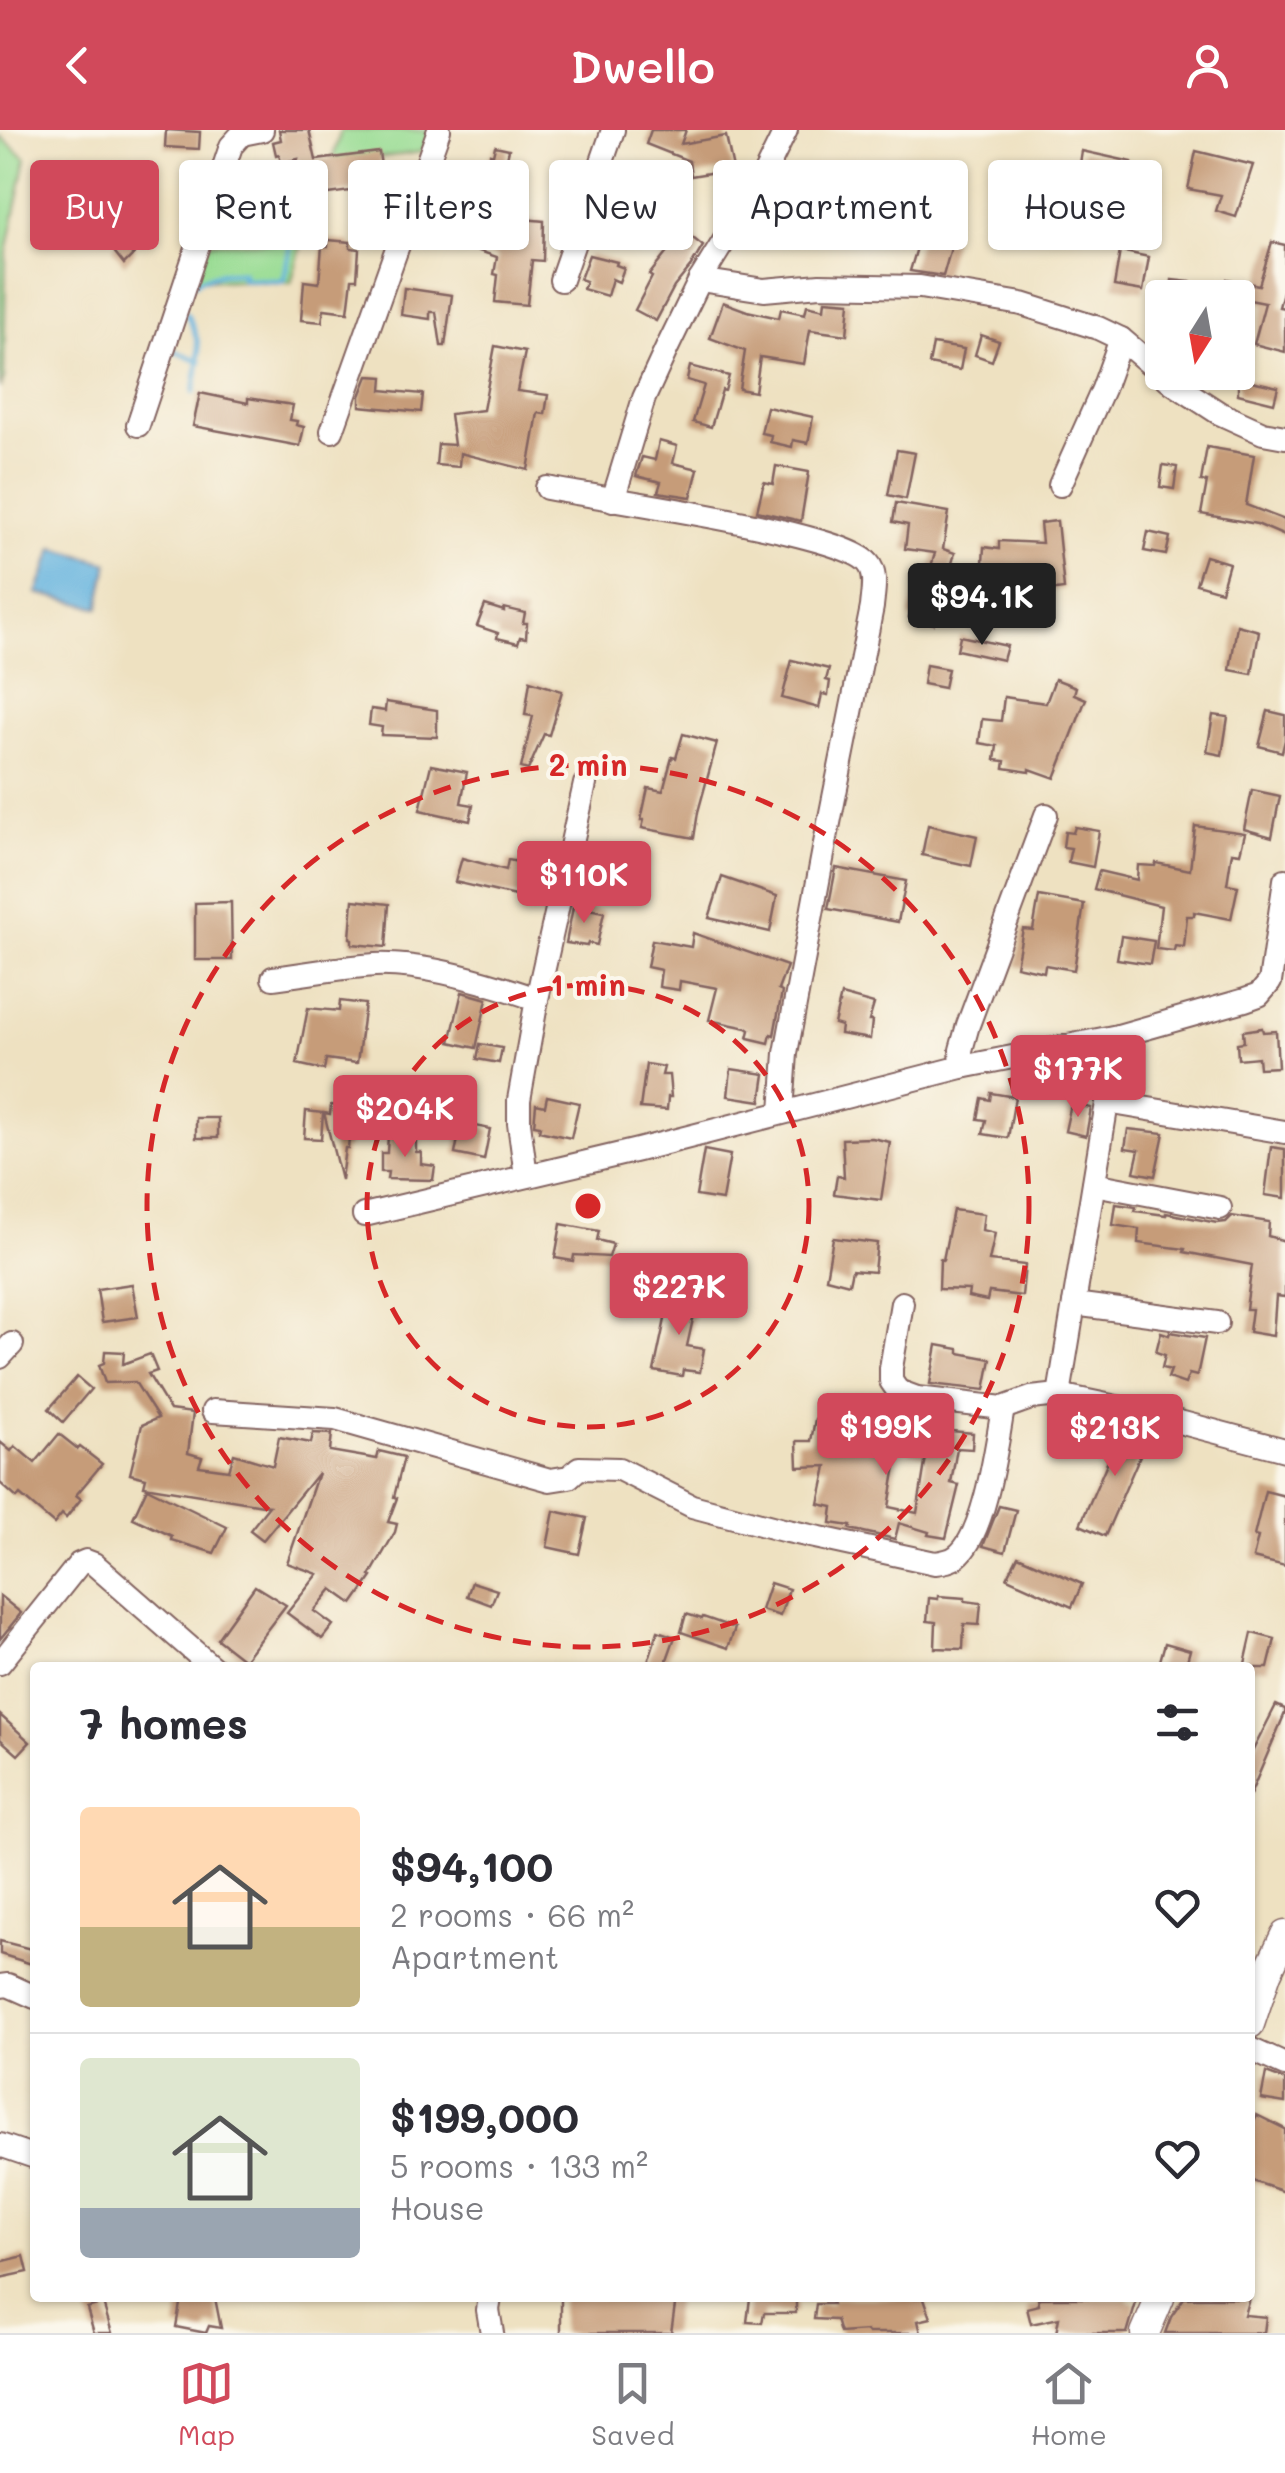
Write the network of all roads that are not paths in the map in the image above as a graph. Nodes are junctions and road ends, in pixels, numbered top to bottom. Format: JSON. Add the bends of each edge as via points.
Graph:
{"nodes":[{"id":1,"x":262,"y":130,"type":"edge"},
{"id":2,"x":438,"y":130,"type":"edge"},
{"id":3,"x":613,"y":130,"type":"edge"},
{"id":4,"x":786,"y":130,"type":"edge"},
{"id":5,"x":561,"y":280,"type":"dead end"},
{"id":6,"x":700,"y":280,"type":"junction"},
{"id":7,"x":1120,"y":339,"type":"junction"},
{"id":8,"x":138,"y":425,"type":"dead end"},
{"id":9,"x":332,"y":431,"type":"dead end"},
{"id":10,"x":1285,"y":437,"type":"edge"},
{"id":11,"x":1060,"y":485,"type":"dead end"},
{"id":12,"x":547,"y":488,"type":"dead end"},
{"id":13,"x":613,"y":500,"type":"junction"},
{"id":14,"x":586,"y":784,"type":"dead end"},
{"id":15,"x":1046,"y":816,"type":"dead end"},
{"id":16,"x":1285,"y":880,"type":"edge"},
{"id":17,"x":273,"y":978,"type":"dead end"},
{"id":18,"x":537,"y":999,"type":"junction"},
{"id":19,"x":1118,"y":1036,"type":"junction"},
{"id":20,"x":962,"y":1067,"type":"junction"},
{"id":21,"x":1108,"y":1102,"type":"junction"},
{"id":22,"x":782,"y":1112,"type":"junction"},
{"id":23,"x":1285,"y":1132,"type":"edge"},
{"id":24,"x":526,"y":1176,"type":"junction"},
{"id":25,"x":1094,"y":1184,"type":"junction"},
{"id":26,"x":1220,"y":1208,"type":"dead end"},
{"id":27,"x":364,"y":1215,"type":"dead end"},
{"id":28,"x":902,"y":1303,"type":"dead end"},
{"id":29,"x":1074,"y":1304,"type":"junction"},
{"id":30,"x":1217,"y":1323,"type":"dead end"},
{"id":31,"x":1059,"y":1395,"type":"junction"},
{"id":32,"x":1003,"y":1408,"type":"junction"},
{"id":33,"x":213,"y":1410,"type":"dead end"},
{"id":34,"x":1285,"y":1450,"type":"edge"},
{"id":35,"x":206,"y":1662,"type":"edge"},
{"id":36,"x":0,"y":1663,"type":"edge"},
{"id":37,"x":1285,"y":1935,"type":"edge"},
{"id":38,"x":0,"y":1986,"type":"edge"},
{"id":39,"x":30,"y":1995,"type":"edge"},
{"id":40,"x":1255,"y":2009,"type":"edge"},
{"id":41,"x":1255,"y":2051,"type":"edge"},
{"id":42,"x":1285,"y":2065,"type":"edge"},
{"id":43,"x":0,"y":2145,"type":"edge"},
{"id":44,"x":30,"y":2155,"type":"edge"},
{"id":45,"x":489,"y":2302,"type":"edge"},
{"id":46,"x":1158,"y":2302,"type":"edge"},
{"id":47,"x":494,"y":2332,"type":"edge"},
{"id":48,"x":1145,"y":2333,"type":"edge"}],
"edges":[{"from":1,"to":8,"type":"street","via":[[242,134],[231,146]]},
{"from":2,"to":9,"type":"street"},
{"from":3,"to":5,"type":"street"},
{"from":4,"to":6,"type":"street"},
{"from":6,"to":7,"type":"street","via":[[764,290],[920,287],[1022,304]]},
{"from":6,"to":13,"type":"street","via":[[644,398]]},
{"from":7,"to":10,"type":"street","via":[[1220,413]]},
{"from":7,"to":11,"type":"street"},
{"from":12,"to":13,"type":"street"},
{"from":13,"to":22,"type":"street","via":[[790,532],[852,552],[868,562],[874,576],[786,1053]]},
{"from":14,"to":18,"type":"street"},
{"from":15,"to":20,"type":"street","via":[[968,1025]]},
{"from":16,"to":19,"type":"street","via":[[1270,982],[1259,994]]},
{"from":17,"to":18,"type":"street","via":[[377,965],[490,983]]},
{"from":18,"to":24,"type":"street","via":[[519,1100]]},
{"from":19,"to":20,"type":"street"},
{"from":19,"to":21,"type":"street"},
{"from":20,"to":22,"type":"street"},
{"from":21,"to":23,"type":"street"},
{"from":21,"to":25,"type":"street"},
{"from":22,"to":24,"type":"street"},
{"from":24,"to":27,"type":"street"},
{"from":25,"to":26,"type":"street"},
{"from":25,"to":29,"type":"street"},
{"from":28,"to":32,"type":"street","via":[[890,1368],[898,1391]]},
{"from":29,"to":30,"type":"street"},
{"from":29,"to":31,"type":"street"},
{"from":31,"to":32,"type":"street"},
{"from":31,"to":34,"type":"street"},
{"from":32,"to":33,"type":"street","via":[[970,1542],[957,1556],[935,1563],[692,1506],[619,1469],[579,1468],[550,1480],[335,1420]]},
{"from":35,"to":36,"type":"street","via":[[86,1562]]},
{"from":37,"to":40,"type":"street"},
{"from":38,"to":39,"type":"street"},
{"from":41,"to":42,"type":"street"},
{"from":43,"to":44,"type":"street"},
{"from":45,"to":47,"type":"street"},
{"from":46,"to":48,"type":"street"}]}
